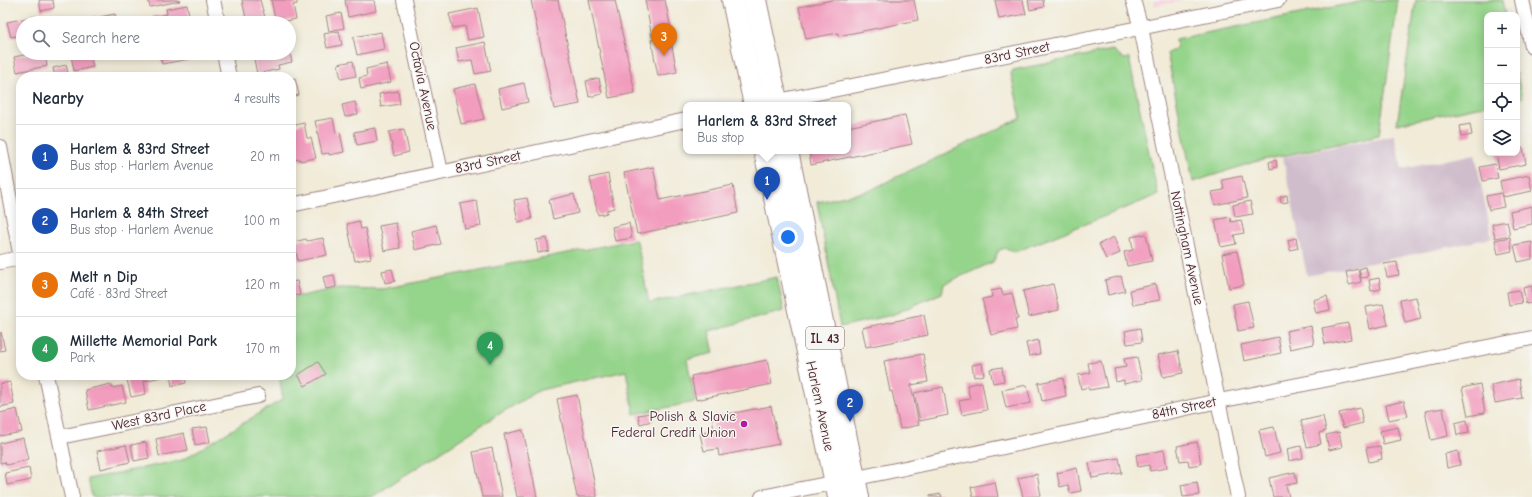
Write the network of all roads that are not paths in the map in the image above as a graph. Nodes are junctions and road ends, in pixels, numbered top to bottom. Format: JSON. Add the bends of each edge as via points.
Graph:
{"nodes":[{"id":1,"x":213,"y":0,"type":"edge"},
{"id":2,"x":404,"y":0,"type":"edge"},
{"id":3,"x":733,"y":0,"type":"edge"},
{"id":4,"x":755,"y":0,"type":"edge"},
{"id":5,"x":1133,"y":0,"type":"edge"},
{"id":6,"x":1278,"y":0,"type":"edge"},
{"id":7,"x":1522,"y":0,"type":"edge"},
{"id":8,"x":216,"y":16,"type":"edge"},
{"id":9,"x":1141,"y":28,"type":"junction"},
{"id":10,"x":1532,"y":47,"type":"edge"},
{"id":11,"x":225,"y":60,"type":"edge"},
{"id":12,"x":228,"y":72,"type":"edge"},
{"id":13,"x":765,"y":102,"type":"edge"},
{"id":14,"x":766,"y":102,"type":"edge"},
{"id":15,"x":776,"y":102,"type":"edge"},
{"id":16,"x":683,"y":121,"type":"edge"},
{"id":17,"x":0,"y":147,"type":"edge"},
{"id":18,"x":766,"y":154,"type":"edge"},
{"id":19,"x":787,"y":154,"type":"edge"},
{"id":20,"x":441,"y":172,"type":"junction"},
{"id":21,"x":296,"y":204,"type":"edge"},
{"id":22,"x":16,"y":232,"type":"edge"},
{"id":23,"x":16,"y":259,"type":"edge"},
{"id":24,"x":0,"y":262,"type":"edge"},
{"id":25,"x":1532,"y":338,"type":"edge"},
{"id":26,"x":47,"y":380,"type":"edge"},
{"id":27,"x":258,"y":396,"type":"dead end"},
{"id":28,"x":1219,"y":401,"type":"junction"},
{"id":29,"x":60,"y":437,"type":"junction"},
{"id":30,"x":847,"y":488,"type":"edge"},
{"id":31,"x":72,"y":497,"type":"edge"},
{"id":32,"x":762,"y":497,"type":"edge"},
{"id":33,"x":1238,"y":497,"type":"edge"}],
"edges":[{"from":1,"to":8,"type":"street"},
{"from":2,"to":20,"type":"street","name":"Octavia Avenue"},
{"from":3,"to":13,"type":"main road"},
{"from":4,"to":14,"type":"main road"},
{"from":5,"to":9,"type":"street","name":"Nottingham Avenue"},
{"from":6,"to":9,"type":"street","name":"83rd Street"},
{"from":7,"to":10,"type":"street"},
{"from":9,"to":15,"type":"street","name":"83rd Street"},
{"from":9,"to":28,"type":"street","name":"Nottingham Avenue"},
{"from":11,"to":12,"type":"street"},
{"from":16,"to":20,"type":"street","name":"83rd Street"},
{"from":17,"to":22,"type":"street"},
{"from":18,"to":30,"type":"main road","name":"Harlem Avenue","number":"IL 43"},
{"from":19,"to":30,"type":"main road","name":"Harlem Avenue","number":"IL 43"},
{"from":20,"to":21,"type":"street","name":"83rd Street"},
{"from":23,"to":24,"type":"street"},
{"from":25,"to":28,"type":"street","name":"84th Street"},
{"from":26,"to":29,"type":"street"},
{"from":27,"to":29,"type":"street","name":"West 83rd Place"},
{"from":28,"to":30,"type":"street","name":"84th Street"},
{"from":28,"to":33,"type":"street","name":"Nottingham Avenue"},
{"from":29,"to":31,"type":"street"},
{"from":30,"to":32,"type":"street","name":"84th Street"}]}
